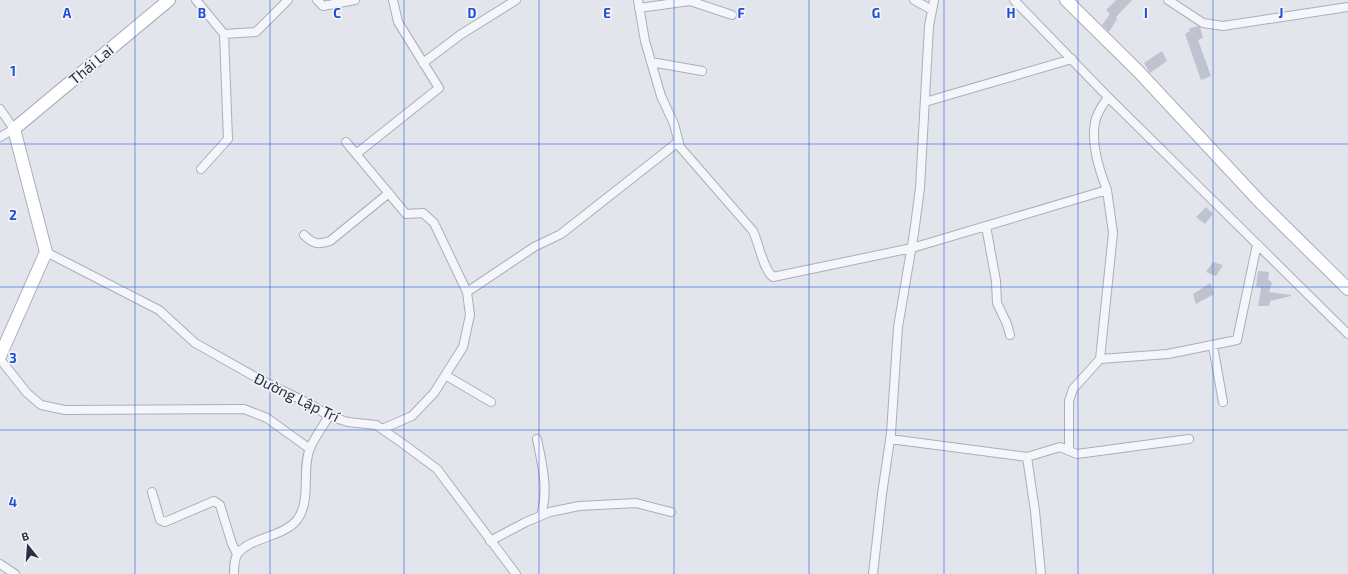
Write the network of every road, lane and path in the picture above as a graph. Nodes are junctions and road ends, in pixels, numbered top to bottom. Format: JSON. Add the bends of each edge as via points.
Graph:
{"nodes":[{"id":1,"x":169,"y":0,"type":"edge"},
{"id":2,"x":196,"y":0,"type":"edge"},
{"id":3,"x":288,"y":0,"type":"edge"},
{"id":4,"x":317,"y":0,"type":"edge"},
{"id":5,"x":355,"y":0,"type":"edge"},
{"id":6,"x":393,"y":0,"type":"edge"},
{"id":7,"x":516,"y":0,"type":"edge"},
{"id":8,"x":914,"y":0,"type":"edge"},
{"id":9,"x":934,"y":0,"type":"edge"},
{"id":10,"x":1014,"y":0,"type":"edge"},
{"id":11,"x":1066,"y":0,"type":"edge"},
{"id":12,"x":1168,"y":0,"type":"edge"},
{"id":13,"x":695,"y":1,"type":"edge"},
{"id":14,"x":639,"y":4,"type":"edge"},
{"id":15,"x":1348,"y":7,"type":"edge"},
{"id":16,"x":932,"y":10,"type":"junction"},
{"id":17,"x":732,"y":15,"type":"dead end"},
{"id":18,"x":224,"y":34,"type":"junction"},
{"id":19,"x":1072,"y":59,"type":"junction"},
{"id":20,"x":651,"y":62,"type":"junction"},
{"id":21,"x":423,"y":63,"type":"junction"},
{"id":22,"x":702,"y":71,"type":"dead end"},
{"id":23,"x":1108,"y":97,"type":"junction"},
{"id":24,"x":925,"y":102,"type":"junction"},
{"id":25,"x":0,"y":109,"type":"edge"},
{"id":26,"x":14,"y":129,"type":"junction"},
{"id":27,"x":0,"y":137,"type":"edge"},
{"id":28,"x":346,"y":142,"type":"dead end"},
{"id":29,"x":678,"y":142,"type":"junction"},
{"id":30,"x":356,"y":154,"type":"junction"},
{"id":31,"x":201,"y":169,"type":"dead end"},
{"id":32,"x":1107,"y":190,"type":"junction"},
{"id":33,"x":389,"y":193,"type":"junction"},
{"id":34,"x":986,"y":226,"type":"junction"},
{"id":35,"x":304,"y":235,"type":"dead end"},
{"id":36,"x":1257,"y":244,"type":"junction"},
{"id":37,"x":912,"y":248,"type":"junction"},
{"id":38,"x":46,"y":252,"type":"junction"},
{"id":39,"x":1348,"y":289,"type":"edge"},
{"id":40,"x":467,"y":292,"type":"junction"},
{"id":41,"x":1348,"y":334,"type":"edge"},
{"id":42,"x":1010,"y":335,"type":"dead end"},
{"id":43,"x":1213,"y":346,"type":"junction"},
{"id":44,"x":0,"y":356,"type":"edge"},
{"id":45,"x":0,"y":359,"type":"edge"},
{"id":46,"x":1100,"y":359,"type":"junction"},
{"id":47,"x":445,"y":375,"type":"junction"},
{"id":48,"x":491,"y":402,"type":"dead end"},
{"id":49,"x":1223,"y":402,"type":"dead end"},
{"id":50,"x":329,"y":416,"type":"junction"},
{"id":51,"x":382,"y":429,"type":"junction"},
{"id":52,"x":537,"y":439,"type":"dead end"},
{"id":53,"x":890,"y":439,"type":"junction"},
{"id":54,"x":1189,"y":439,"type":"dead end"},
{"id":55,"x":310,"y":449,"type":"junction"},
{"id":56,"x":1069,"y":451,"type":"junction"},
{"id":57,"x":1027,"y":457,"type":"junction"},
{"id":58,"x":152,"y":492,"type":"dead end"},
{"id":59,"x":672,"y":512,"type":"dead end"},
{"id":60,"x":541,"y":515,"type":"junction"},
{"id":61,"x":490,"y":541,"type":"junction"},
{"id":62,"x":238,"y":554,"type":"junction"},
{"id":63,"x":0,"y":564,"type":"edge"},
{"id":64,"x":15,"y":574,"type":"edge"},
{"id":65,"x":234,"y":574,"type":"edge"},
{"id":66,"x":516,"y":574,"type":"edge"},
{"id":67,"x":873,"y":574,"type":"edge"},
{"id":68,"x":1041,"y":574,"type":"edge"}],
"edges":[{"from":1,"to":26,"type":"street","name":"Thái Lai"},
{"from":2,"to":18,"type":"street"},
{"from":3,"to":18,"type":"street","via":[[256,32]]},
{"from":4,"to":5,"type":"street","via":[[323,6]]},
{"from":6,"to":21,"type":"street","via":[[398,22]]},
{"from":7,"to":21,"type":"street","via":[[460,35]]},
{"from":8,"to":16,"type":"street"},
{"from":9,"to":16,"type":"street"},
{"from":10,"to":19,"type":"street"},
{"from":11,"to":39,"type":"street","via":[[1139,72],[1260,202]]},
{"from":12,"to":15,"type":"street","via":[[1203,23],[1223,26]]},
{"from":13,"to":14,"type":"street"},
{"from":13,"to":17,"type":"street"},
{"from":14,"to":20,"type":"street"},
{"from":16,"to":24,"type":"street"},
{"from":18,"to":31,"type":"street","via":[[228,139]]},
{"from":19,"to":23,"type":"street"},
{"from":19,"to":24,"type":"street"},
{"from":20,"to":22,"type":"street"},
{"from":20,"to":29,"type":"street"},
{"from":21,"to":30,"type":"street","via":[[439,88]]},
{"from":23,"to":32,"type":"street","via":[[1095,121],[1094,139]]},
{"from":23,"to":36,"type":"street"},
{"from":24,"to":37,"type":"street","via":[[920,188]]},
{"from":25,"to":26,"type":"street"},
{"from":26,"to":27,"type":"street"},
{"from":26,"to":38,"type":"street"},
{"from":28,"to":30,"type":"street"},
{"from":29,"to":37,"type":"street","via":[[753,231],[768,273],[773,277]]},
{"from":29,"to":40,"type":"street","via":[[561,234],[534,247]]},
{"from":30,"to":33,"type":"street"},
{"from":32,"to":34,"type":"street"},
{"from":32,"to":46,"type":"street","via":[[1113,233]]},
{"from":33,"to":35,"type":"street","via":[[330,241],[320,244],[312,242]]},
{"from":33,"to":40,"type":"street","via":[[406,214],[423,213],[434,223]]},
{"from":34,"to":37,"type":"street"},
{"from":34,"to":42,"type":"street","via":[[996,281],[997,303]]},
{"from":36,"to":41,"type":"street"},
{"from":36,"to":43,"type":"street","via":[[1237,340]]},
{"from":37,"to":53,"type":"street","via":[[898,327]]},
{"from":38,"to":44,"type":"street"},
{"from":38,"to":50,"type":"street","name":"Đường Lập Trí","via":[[159,310],[195,343]]},
{"from":40,"to":47,"type":"street","via":[[470,315],[463,347]]},
{"from":43,"to":46,"type":"street","via":[[1168,354]]},
{"from":43,"to":49,"type":"street"},
{"from":45,"to":55,"type":"street","via":[[27,393],[41,405],[65,410],[244,409],[267,418]]},
{"from":46,"to":56,"type":"street","via":[[1073,389],[1069,401]]},
{"from":47,"to":48,"type":"street"},
{"from":47,"to":51,"type":"street","via":[[434,393],[412,416]]},
{"from":50,"to":51,"type":"street","name":"Đường Lập Trí","via":[[348,422],[376,425]]},
{"from":50,"to":55,"type":"street"},
{"from":51,"to":61,"type":"street","name":"Đường Lập Trí","via":[[437,469]]},
{"from":52,"to":60,"type":"street","via":[[545,488]]},
{"from":53,"to":57,"type":"street"},
{"from":53,"to":67,"type":"street"},
{"from":54,"to":56,"type":"street","via":[[1077,454]]},
{"from":55,"to":62,"type":"street","via":[[305,498],[296,521],[286,529],[245,548]]},
{"from":56,"to":57,"type":"street","via":[[1060,447]]},
{"from":57,"to":68,"type":"street"},
{"from":58,"to":62,"type":"street","via":[[160,520],[165,522],[214,501],[220,505],[232,544]]},
{"from":59,"to":60,"type":"street","via":[[636,503],[579,506]]},
{"from":60,"to":61,"type":"street"},
{"from":61,"to":66,"type":"street","name":"Đường Lập Trí"},
{"from":62,"to":65,"type":"street"},
{"from":63,"to":64,"type":"street"}]}
